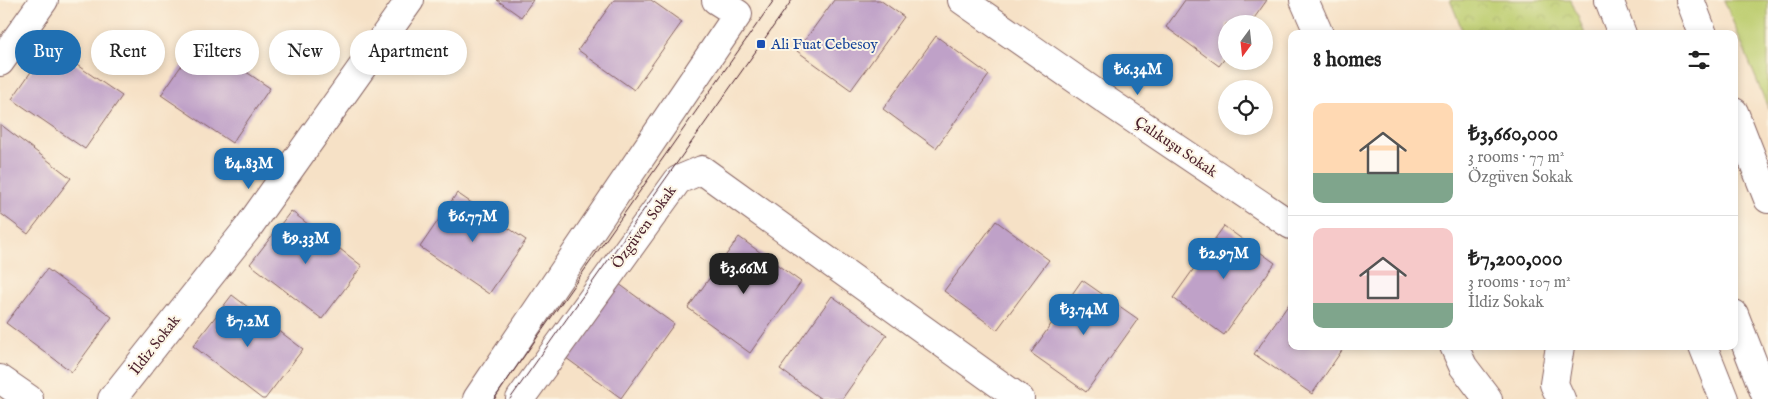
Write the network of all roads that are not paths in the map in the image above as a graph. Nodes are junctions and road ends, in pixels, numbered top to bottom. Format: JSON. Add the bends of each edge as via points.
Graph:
{"nodes":[{"id":1,"x":44,"y":0,"type":"edge"},
{"id":2,"x":410,"y":0,"type":"edge"},
{"id":3,"x":962,"y":0,"type":"edge"},
{"id":4,"x":1304,"y":0,"type":"edge"},
{"id":5,"x":1609,"y":0,"type":"edge"},
{"id":6,"x":1690,"y":0,"type":"edge"},
{"id":7,"x":727,"y":7,"type":"edge"},
{"id":8,"x":1318,"y":30,"type":"edge"},
{"id":9,"x":1620,"y":30,"type":"edge"},
{"id":10,"x":1701,"y":30,"type":"edge"},
{"id":11,"x":0,"y":62,"type":"edge"},
{"id":12,"x":1738,"y":122,"type":"edge"},
{"id":13,"x":1768,"y":199,"type":"edge"},
{"id":14,"x":1288,"y":223,"type":"edge"},
{"id":15,"x":1738,"y":324,"type":"edge"},
{"id":16,"x":1448,"y":350,"type":"edge"},
{"id":17,"x":1559,"y":350,"type":"edge"},
{"id":18,"x":1705,"y":350,"type":"edge"},
{"id":19,"x":1459,"y":356,"type":"edge"},
{"id":20,"x":0,"y":379,"type":"edge"},
{"id":21,"x":525,"y":397,"type":"edge"},
{"id":22,"x":29,"y":399,"type":"edge"},
{"id":23,"x":112,"y":399,"type":"edge"},
{"id":24,"x":477,"y":399,"type":"edge"},
{"id":25,"x":1020,"y":399,"type":"edge"},
{"id":26,"x":1488,"y":399,"type":"edge"},
{"id":27,"x":1561,"y":399,"type":"edge"},
{"id":28,"x":1724,"y":399,"type":"edge"},
{"id":29,"x":1767,"y":399,"type":"edge"}],
"edges":[{"from":1,"to":11,"type":"main road"},
{"from":2,"to":23,"type":"main road","name":"İldiz Sokak","via":[[247,229]]},
{"from":3,"to":14,"type":"main road","name":"Çalıkuşu Sokak"},
{"from":4,"to":8,"type":"main road"},
{"from":5,"to":9,"type":"main road"},
{"from":6,"to":10,"type":"main road"},
{"from":7,"to":24,"type":"main road"},
{"from":12,"to":13,"type":"main road"},
{"from":15,"to":29,"type":"main road"},
{"from":16,"to":19,"type":"main road"},
{"from":17,"to":27,"type":"main road","via":[[1554,384]]},
{"from":18,"to":28,"type":"main road"},
{"from":19,"to":26,"type":"main road"},
{"from":20,"to":22,"type":"main road"},
{"from":21,"to":25,"type":"main road","name":"Özgüven Sokak","via":[[678,180],[702,170]]}]}
